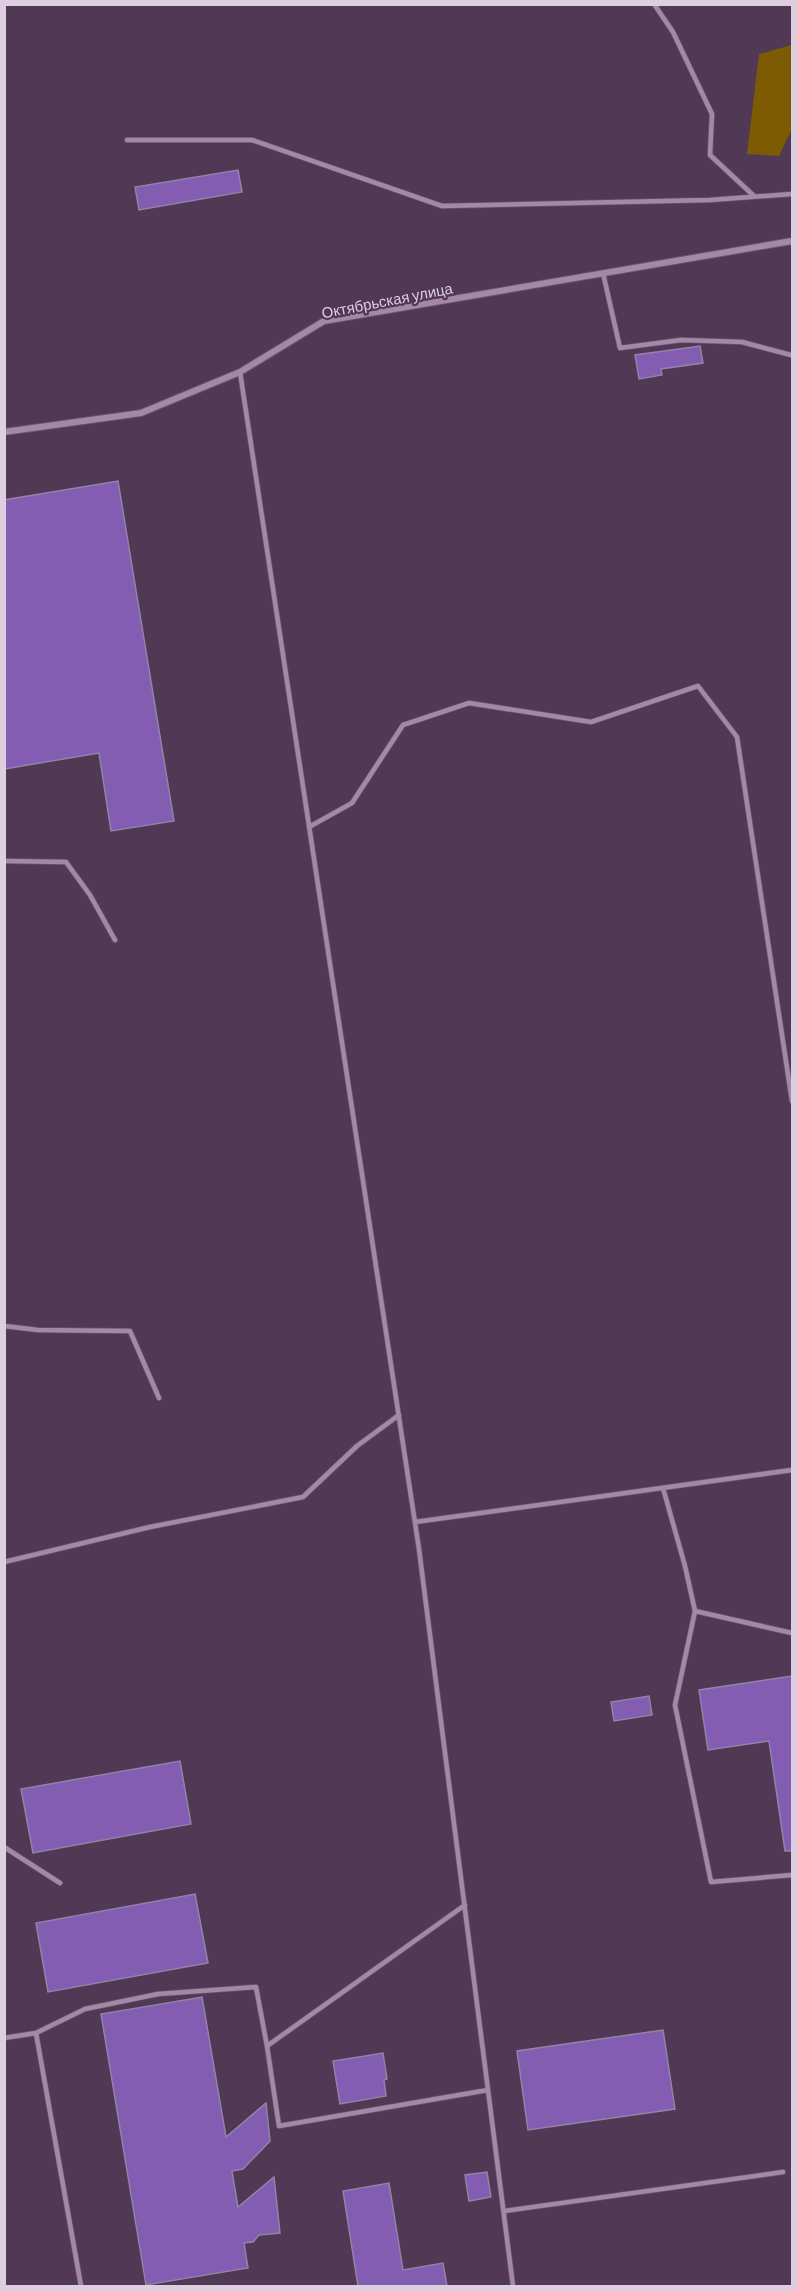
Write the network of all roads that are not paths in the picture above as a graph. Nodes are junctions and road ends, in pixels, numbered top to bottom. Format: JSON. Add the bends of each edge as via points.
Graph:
{"nodes":[{"id":1,"x":654,"y":4,"type":"edge"},
{"id":2,"x":127,"y":140,"type":"dead end"},
{"id":3,"x":792,"y":194,"type":"edge"},
{"id":4,"x":754,"y":197,"type":"junction"},
{"id":5,"x":792,"y":241,"type":"edge"},
{"id":6,"x":603,"y":273,"type":"junction"},
{"id":7,"x":791,"y":356,"type":"edge"},
{"id":8,"x":240,"y":372,"type":"junction"},
{"id":9,"x":4,"y":432,"type":"edge"},
{"id":10,"x":309,"y":827,"type":"junction"},
{"id":11,"x":4,"y":861,"type":"edge"},
{"id":12,"x":115,"y":940,"type":"dead end"},
{"id":13,"x":792,"y":1101,"type":"edge"},
{"id":14,"x":4,"y":1326,"type":"edge"},
{"id":15,"x":159,"y":1398,"type":"dead end"},
{"id":16,"x":399,"y":1415,"type":"junction"},
{"id":17,"x":792,"y":1470,"type":"edge"},
{"id":18,"x":663,"y":1488,"type":"junction"},
{"id":19,"x":415,"y":1522,"type":"junction"},
{"id":20,"x":4,"y":1562,"type":"edge"},
{"id":21,"x":695,"y":1611,"type":"junction"},
{"id":22,"x":792,"y":1633,"type":"edge"},
{"id":23,"x":4,"y":1847,"type":"edge"},
{"id":24,"x":792,"y":1875,"type":"edge"},
{"id":25,"x":60,"y":1883,"type":"dead end"},
{"id":26,"x":465,"y":1905,"type":"junction"},
{"id":27,"x":36,"y":2032,"type":"junction"},
{"id":28,"x":4,"y":2038,"type":"edge"},
{"id":29,"x":267,"y":2046,"type":"junction"},
{"id":30,"x":488,"y":2090,"type":"junction"},
{"id":31,"x":783,"y":2172,"type":"dead end"},
{"id":32,"x":504,"y":2211,"type":"junction"},
{"id":33,"x":81,"y":2286,"type":"edge"},
{"id":34,"x":513,"y":2286,"type":"edge"}],
"edges":[{"from":1,"to":4,"type":"lane","via":[[673,32],[712,114],[710,155]]},
{"from":2,"to":4,"type":"lane","via":[[252,140],[442,206]]},
{"from":3,"to":4,"type":"lane"},
{"from":5,"to":6,"type":"street","name":"Октябрьская улица"},
{"from":6,"to":7,"type":"lane","via":[[620,348],[681,340],[742,342]]},
{"from":6,"to":8,"type":"street","name":"Октябрьская улица","via":[[324,321]]},
{"from":8,"to":9,"type":"street","name":"Октябрьская улица","via":[[141,413]]},
{"from":8,"to":10,"type":"lane"},
{"from":10,"to":13,"type":"lane","via":[[352,803],[403,725],[469,703],[591,722],[698,686],[737,737]]},
{"from":10,"to":16,"type":"lane"},
{"from":11,"to":12,"type":"lane","via":[[66,862]]},
{"from":14,"to":15,"type":"lane","via":[[130,1331]]},
{"from":16,"to":19,"type":"lane"},
{"from":16,"to":20,"type":"lane","via":[[357,1446],[303,1497],[150,1527]]},
{"from":17,"to":18,"type":"lane"},
{"from":18,"to":19,"type":"lane"},
{"from":18,"to":21,"type":"lane"},
{"from":19,"to":26,"type":"lane"},
{"from":21,"to":22,"type":"lane"},
{"from":21,"to":24,"type":"lane","via":[[675,1704],[711,1882]]},
{"from":23,"to":25,"type":"lane"},
{"from":26,"to":29,"type":"lane"},
{"from":26,"to":30,"type":"lane"},
{"from":27,"to":28,"type":"lane"},
{"from":27,"to":29,"type":"lane","via":[[85,2009],[158,1994],[256,1987]]},
{"from":27,"to":33,"type":"lane"},
{"from":29,"to":30,"type":"lane","via":[[279,2126]]},
{"from":30,"to":32,"type":"lane"},
{"from":31,"to":32,"type":"lane"},
{"from":32,"to":34,"type":"lane"}]}
